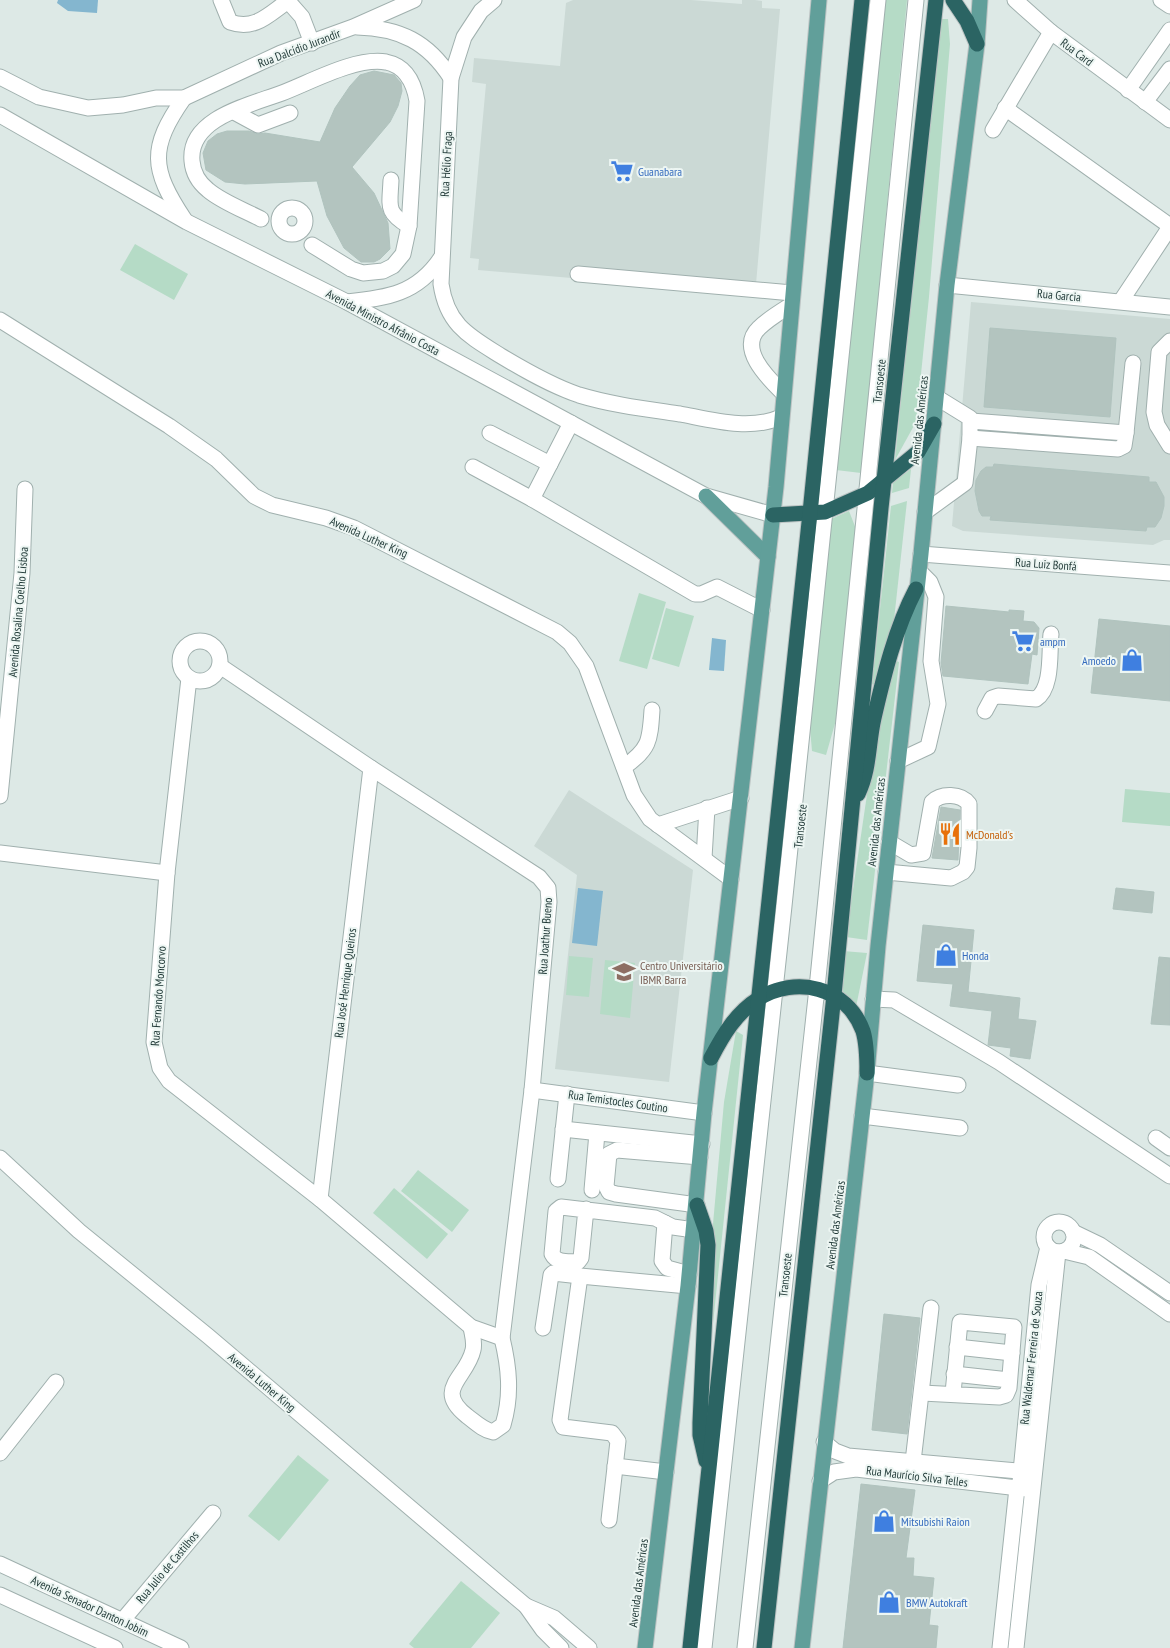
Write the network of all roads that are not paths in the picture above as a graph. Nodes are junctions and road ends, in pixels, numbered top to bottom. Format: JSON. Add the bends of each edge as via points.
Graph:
{"nodes":[{"id":1,"x":221,"y":0,"type":"edge"},
{"id":2,"x":288,"y":0,"type":"edge"},
{"id":3,"x":414,"y":0,"type":"edge"},
{"id":4,"x":494,"y":0,"type":"edge"},
{"id":5,"x":819,"y":0,"type":"edge"},
{"id":6,"x":862,"y":0,"type":"edge"},
{"id":7,"x":878,"y":0,"type":"edge"},
{"id":8,"x":916,"y":0,"type":"edge"},
{"id":9,"x":936,"y":0,"type":"edge"},
{"id":10,"x":953,"y":0,"type":"edge"},
{"id":11,"x":980,"y":0,"type":"edge"},
{"id":12,"x":1015,"y":0,"type":"edge"},
{"id":13,"x":1161,"y":0,"type":"edge"},
{"id":14,"x":1170,"y":6,"type":"edge"},
{"id":15,"x":353,"y":27,"type":"junction"},
{"id":16,"x":1170,"y":30,"type":"edge"},
{"id":17,"x":1051,"y":32,"type":"junction"},
{"id":18,"x":312,"y":43,"type":"junction"},
{"id":19,"x":977,"y":44,"type":"junction"},
{"id":20,"x":1170,"y":69,"type":"edge"},
{"id":21,"x":0,"y":77,"type":"edge"},
{"id":22,"x":451,"y":78,"type":"junction"},
{"id":23,"x":1128,"y":90,"type":"junction"},
{"id":24,"x":184,"y":98,"type":"junction"},
{"id":25,"x":1146,"y":102,"type":"junction"},
{"id":26,"x":1005,"y":108,"type":"junction"},
{"id":27,"x":234,"y":112,"type":"junction"},
{"id":28,"x":290,"y":113,"type":"dead end"},
{"id":29,"x":0,"y":115,"type":"edge"},
{"id":30,"x":1170,"y":120,"type":"edge"},
{"id":31,"x":992,"y":130,"type":"dead end"},
{"id":32,"x":391,"y":180,"type":"dead end"},
{"id":33,"x":280,"y":221,"type":"junction"},
{"id":34,"x":187,"y":222,"type":"junction"},
{"id":35,"x":305,"y":222,"type":"junction"},
{"id":36,"x":409,"y":226,"type":"junction"},
{"id":37,"x":1170,"y":226,"type":"edge"},
{"id":38,"x":294,"y":234,"type":"junction"},
{"id":39,"x":312,"y":245,"type":"junction"},
{"id":40,"x":441,"y":258,"type":"junction"},
{"id":41,"x":578,"y":274,"type":"dead end"},
{"id":42,"x":947,"y":285,"type":"junction"},
{"id":43,"x":791,"y":299,"type":"junction"},
{"id":44,"x":1121,"y":301,"type":"junction"},
{"id":45,"x":347,"y":302,"type":"junction"},
{"id":46,"x":1170,"y":306,"type":"edge"},
{"id":47,"x":0,"y":320,"type":"edge"},
{"id":48,"x":1170,"y":341,"type":"edge"},
{"id":49,"x":1133,"y":363,"type":"dead end"},
{"id":50,"x":783,"y":394,"type":"junction"},
{"id":51,"x":936,"y":398,"type":"junction"},
{"id":52,"x":781,"y":417,"type":"junction"},
{"id":53,"x":971,"y":421,"type":"junction"},
{"id":54,"x":571,"y":423,"type":"junction"},
{"id":55,"x":934,"y":424,"type":"junction"},
{"id":56,"x":490,"y":433,"type":"dead end"},
{"id":57,"x":1126,"y":433,"type":"junction"},
{"id":58,"x":970,"y":438,"type":"junction"},
{"id":59,"x":1170,"y":446,"type":"edge"},
{"id":60,"x":550,"y":464,"type":"junction"},
{"id":61,"x":473,"y":467,"type":"dead end"},
{"id":62,"x":885,"y":481,"type":"junction"},
{"id":63,"x":25,"y":489,"type":"dead end"},
{"id":64,"x":868,"y":493,"type":"junction"},
{"id":65,"x":706,"y":496,"type":"junction"},
{"id":66,"x":532,"y":499,"type":"junction"},
{"id":67,"x":818,"y":512,"type":"junction"},
{"id":68,"x":926,"y":512,"type":"junction"},
{"id":69,"x":773,"y":515,"type":"junction"},
{"id":70,"x":921,"y":554,"type":"junction"},
{"id":71,"x":768,"y":557,"type":"junction"},
{"id":72,"x":919,"y":571,"type":"junction"},
{"id":73,"x":1170,"y":573,"type":"edge"},
{"id":74,"x":916,"y":590,"type":"junction"},
{"id":75,"x":762,"y":610,"type":"junction"},
{"id":76,"x":1051,"y":634,"type":"dead end"},
{"id":77,"x":220,"y":666,"type":"junction"},
{"id":78,"x":189,"y":678,"type":"junction"},
{"id":79,"x":652,"y":710,"type":"dead end"},
{"id":80,"x":985,"y":711,"type":"dead end"},
{"id":81,"x":898,"y":761,"type":"junction"},
{"id":82,"x":624,"y":767,"type":"junction"},
{"id":83,"x":371,"y":768,"type":"junction"},
{"id":84,"x":0,"y":796,"type":"edge"},
{"id":85,"x":741,"y":798,"type":"junction"},
{"id":86,"x":852,"y":806,"type":"junction"},
{"id":87,"x":706,"y":808,"type":"junction"},
{"id":88,"x":658,"y":825,"type":"junction"},
{"id":89,"x":889,"y":842,"type":"junction"},
{"id":90,"x":0,"y":853,"type":"edge"},
{"id":91,"x":704,"y":858,"type":"junction"},
{"id":92,"x":886,"y":872,"type":"junction"},
{"id":93,"x":167,"y":873,"type":"junction"},
{"id":94,"x":731,"y":879,"type":"junction"},
{"id":95,"x":817,"y":988,"type":"junction"},
{"id":96,"x":774,"y":992,"type":"junction"},
{"id":97,"x":834,"y":995,"type":"junction"},
{"id":98,"x":759,"y":999,"type":"junction"},
{"id":99,"x":873,"y":999,"type":"junction"},
{"id":100,"x":711,"y":1058,"type":"junction"},
{"id":101,"x":867,"y":1073,"type":"junction"},
{"id":102,"x":958,"y":1085,"type":"dead end"},
{"id":103,"x":532,"y":1090,"type":"junction"},
{"id":104,"x":567,"y":1094,"type":"junction"},
{"id":105,"x":704,"y":1113,"type":"junction"},
{"id":106,"x":862,"y":1116,"type":"junction"},
{"id":107,"x":960,"y":1128,"type":"dead end"},
{"id":108,"x":563,"y":1129,"type":"junction"},
{"id":109,"x":597,"y":1133,"type":"junction"},
{"id":110,"x":1156,"y":1138,"type":"dead end"},
{"id":111,"x":1170,"y":1148,"type":"edge"},
{"id":112,"x":701,"y":1151,"type":"junction"},
{"id":113,"x":0,"y":1158,"type":"edge"},
{"id":114,"x":1170,"y":1176,"type":"edge"},
{"id":115,"x":558,"y":1179,"type":"dead end"},
{"id":116,"x":592,"y":1190,"type":"dead end"},
{"id":117,"x":320,"y":1199,"type":"junction"},
{"id":118,"x":697,"y":1205,"type":"junction"},
{"id":119,"x":586,"y":1209,"type":"dead end"},
{"id":120,"x":665,"y":1223,"type":"junction"},
{"id":121,"x":694,"y":1230,"type":"junction"},
{"id":122,"x":1073,"y":1232,"type":"junction"},
{"id":123,"x":1057,"y":1250,"type":"junction"},
{"id":124,"x":580,"y":1276,"type":"junction"},
{"id":125,"x":688,"y":1280,"type":"junction"},
{"id":126,"x":1170,"y":1293,"type":"edge"},
{"id":127,"x":931,"y":1308,"type":"dead end"},
{"id":128,"x":1170,"y":1314,"type":"edge"},
{"id":129,"x":471,"y":1327,"type":"junction"},
{"id":130,"x":543,"y":1328,"type":"dead end"},
{"id":131,"x":502,"y":1338,"type":"junction"},
{"id":132,"x":957,"y":1347,"type":"junction"},
{"id":133,"x":1012,"y":1353,"type":"junction"},
{"id":134,"x":1030,"y":1366,"type":"junction"},
{"id":135,"x":1046,"y":1368,"type":"junction"},
{"id":136,"x":954,"y":1374,"type":"junction"},
{"id":137,"x":1009,"y":1380,"type":"junction"},
{"id":138,"x":56,"y":1382,"type":"dead end"},
{"id":139,"x":922,"y":1393,"type":"junction"},
{"id":140,"x":953,"y":1393,"type":"junction"},
{"id":141,"x":824,"y":1442,"type":"junction"},
{"id":142,"x":0,"y":1453,"type":"edge"},
{"id":143,"x":913,"y":1461,"type":"junction"},
{"id":144,"x":615,"y":1466,"type":"junction"},
{"id":145,"x":709,"y":1468,"type":"junction"},
{"id":146,"x":1019,"y":1470,"type":"junction"},
{"id":147,"x":666,"y":1472,"type":"junction"},
{"id":148,"x":1036,"y":1473,"type":"junction"},
{"id":149,"x":911,"y":1476,"type":"junction"},
{"id":150,"x":820,"y":1481,"type":"junction"},
{"id":151,"x":1017,"y":1488,"type":"junction"},
{"id":152,"x":1034,"y":1489,"type":"junction"},
{"id":153,"x":213,"y":1513,"type":"dead end"},
{"id":154,"x":609,"y":1520,"type":"dead end"},
{"id":155,"x":0,"y":1564,"type":"edge"},
{"id":156,"x":16,"y":1571,"type":"junction"},
{"id":157,"x":1,"y":1595,"type":"edge"},
{"id":158,"x":1014,"y":1596,"type":"junction"},
{"id":159,"x":526,"y":1606,"type":"junction"},
{"id":160,"x":122,"y":1621,"type":"junction"},
{"id":161,"x":583,"y":1646,"type":"edge"},
{"id":162,"x":115,"y":1648,"type":"edge"},
{"id":163,"x":181,"y":1648,"type":"edge"},
{"id":164,"x":561,"y":1648,"type":"edge"},
{"id":165,"x":646,"y":1648,"type":"edge"},
{"id":166,"x":690,"y":1648,"type":"edge"},
{"id":167,"x":704,"y":1648,"type":"edge"},
{"id":168,"x":745,"y":1648,"type":"edge"},
{"id":169,"x":764,"y":1648,"type":"edge"},
{"id":170,"x":802,"y":1648,"type":"edge"},
{"id":171,"x":1000,"y":1648,"type":"edge"},
{"id":172,"x":1016,"y":1648,"type":"edge"}],
"edges":[{"from":1,"to":2,"type":"street","via":[[230,22],[240,26],[254,25]]},
{"from":2,"to":18,"type":"street","via":[[302,17]]},
{"from":3,"to":15,"type":"street","name":"Rua Dalcídio Jurandir"},
{"from":4,"to":22,"type":"street","via":[[481,11],[464,37]]},
{"from":5,"to":43,"type":"main road","name":"Avenida das Américas"},
{"from":6,"to":67,"type":"highway"},
{"from":7,"to":67,"type":"street","name":"Transoeste"},
{"from":8,"to":64,"type":"street","name":"Transoeste"},
{"from":9,"to":62,"type":"highway","name":"Avenida das Américas"},
{"from":10,"to":19,"type":"highway"},
{"from":11,"to":19,"type":"main road","name":"Avenida das Américas"},
{"from":12,"to":17,"type":"street"},
{"from":13,"to":14,"type":"street"},
{"from":15,"to":18,"type":"street","name":"Rua Dalcídio Jurandir"},
{"from":15,"to":22,"type":"street","via":[[378,28],[409,38],[434,54]]},
{"from":16,"to":23,"type":"street"},
{"from":17,"to":23,"type":"street","name":"Rua Card"},
{"from":17,"to":26,"type":"street","name":"Rua Card"},
{"from":18,"to":24,"type":"street","name":"Rua Dalcídio Jurandir"},
{"from":19,"to":42,"type":"main road","name":"Avenida das Américas"},
{"from":20,"to":25,"type":"street"},
{"from":21,"to":24,"type":"street","via":[[38,97],[88,108],[156,98]]},
{"from":22,"to":40,"type":"street","name":"Rua Hélio Fraga"},
{"from":23,"to":25,"type":"street","name":"Rua Card"},
{"from":24,"to":34,"type":"street","via":[[161,138],[159,155],[165,190]]},
{"from":25,"to":30,"type":"street","name":"Rua Card"},
{"from":26,"to":31,"type":"street","name":"Rua Card"},
{"from":26,"to":37,"type":"street"},
{"from":27,"to":28,"type":"street","via":[[258,125]]},
{"from":27,"to":33,"type":"street","via":[[209,123],[196,139],[191,152],[194,174],[209,191],[261,219]]},
{"from":27,"to":36,"type":"street","via":[[370,61],[388,62],[402,68],[414,84],[418,101]]},
{"from":29,"to":34,"type":"street","name":"Avenida Ministro Afrânio Costa"},
{"from":32,"to":36,"type":"street","via":[[390,210],[394,217]]},
{"from":33,"to":35,"type":"street","via":[[287,209],[295,208]]},
{"from":33,"to":38,"type":"street","via":[[286,233]]},
{"from":34,"to":45,"type":"street","name":"Avenida Ministro Afrânio Costa"},
{"from":35,"to":38,"type":"street"},
{"from":35,"to":39,"type":"street"},
{"from":36,"to":39,"type":"street","via":[[403,254],[393,266],[383,271],[363,273],[351,269]]},
{"from":37,"to":44,"type":"street"},
{"from":38,"to":39,"type":"street"},
{"from":40,"to":45,"type":"street","via":[[431,272],[414,286],[396,294]]},
{"from":40,"to":52,"type":"street","via":[[442,295],[456,324],[468,335],[554,385],[609,403],[724,422],[765,423]]},
{"from":41,"to":43,"type":"street"},
{"from":42,"to":44,"type":"street","name":"Rua Garcia"},
{"from":42,"to":51,"type":"main road","name":"Avenida das Américas"},
{"from":43,"to":50,"type":"main road","name":"Avenida das Américas"},
{"from":43,"to":50,"type":"street","via":[[757,329],[753,339],[756,363]]},
{"from":44,"to":46,"type":"street","name":"Rua Garcia"},
{"from":45,"to":54,"type":"street","name":"Avenida Ministro Afrânio Costa"},
{"from":47,"to":82,"type":"street","name":"Avenida Luther King","via":[[169,426],[216,459],[254,496],[272,505],[354,528],[557,632],[570,643],[586,666]]},
{"from":48,"to":59,"type":"street","via":[[1159,352],[1154,412],[1157,425]]},
{"from":49,"to":57,"type":"street"},
{"from":50,"to":52,"type":"main road","name":"Avenida das Américas"},
{"from":51,"to":53,"type":"street","via":[[969,416]]},
{"from":51,"to":55,"type":"main road","name":"Avenida das Américas"},
{"from":52,"to":69,"type":"main road","name":"Avenida das Américas"},
{"from":53,"to":57,"type":"street"},
{"from":53,"to":58,"type":"street"},
{"from":54,"to":60,"type":"street"},
{"from":54,"to":65,"type":"street","name":"Avenida Ministro Afrânio Costa"},
{"from":55,"to":62,"type":"highway","via":[[918,452]]},
{"from":55,"to":68,"type":"main road","name":"Avenida das Américas"},
{"from":56,"to":60,"type":"street"},
{"from":57,"to":58,"type":"street","via":[[1124,446],[1115,450]]},
{"from":58,"to":68,"type":"street","via":[[964,483]]},
{"from":60,"to":66,"type":"street"},
{"from":61,"to":66,"type":"street"},
{"from":62,"to":64,"type":"highway"},
{"from":62,"to":86,"type":"highway","name":"Avenida das Américas"},
{"from":63,"to":84,"type":"street","name":"Avenida Rosalina Coelho Lisboa","via":[[22,573]]},
{"from":64,"to":67,"type":"highway"},
{"from":64,"to":95,"type":"street","name":"Transoeste","via":[[839,761],[834,771],[829,814]]},
{"from":65,"to":69,"type":"street","name":"Avenida Ministro Afrânio Costa"},
{"from":65,"to":71,"type":"main road"},
{"from":66,"to":75,"type":"street","via":[[695,594],[718,587]]},
{"from":67,"to":69,"type":"highway"},
{"from":67,"to":96,"type":"street","name":"Transoeste","via":[[801,746],[807,759],[795,882],[793,893],[784,906]]},
{"from":67,"to":98,"type":"highway"},
{"from":68,"to":70,"type":"main road","name":"Avenida das Américas"},
{"from":69,"to":71,"type":"main road","name":"Avenida das Américas"},
{"from":70,"to":72,"type":"main road","name":"Avenida das Américas"},
{"from":70,"to":73,"type":"street","name":"Rua Luiz Bonfá"},
{"from":71,"to":75,"type":"main road","name":"Avenida das Américas"},
{"from":72,"to":74,"type":"main road","name":"Avenida das Américas"},
{"from":72,"to":81,"type":"street","via":[[930,582],[936,596],[931,662],[938,704],[928,747]]},
{"from":74,"to":81,"type":"main road","name":"Avenida das Américas"},
{"from":74,"to":86,"type":"highway","via":[[902,615],[874,719],[868,767]]},
{"from":75,"to":85,"type":"main road","name":"Avenida das Américas"},
{"from":76,"to":80,"type":"street","via":[[1047,679],[1040,696],[1036,699],[998,696],[992,698]]},
{"from":77,"to":78,"type":"street","via":[[208,680]]},
{"from":77,"to":78,"type":"street","name":"Rua Fernando Moncorvo","via":[[218,653],[210,644],[199,641],[187,646],[180,656],[181,669]]},
{"from":77,"to":83,"type":"street","name":"Rua Joathur Bueno"},
{"from":78,"to":93,"type":"street","name":"Rua Fernando Moncorvo"},
{"from":79,"to":82,"type":"street","via":[[648,745]]},
{"from":81,"to":89,"type":"main road","name":"Avenida das Américas"},
{"from":82,"to":88,"type":"street","name":"Avenida Luther King","via":[[642,809]]},
{"from":83,"to":103,"type":"street","name":"Rua Joathur Bueno","via":[[545,883],[549,902]]},
{"from":83,"to":117,"type":"street","name":"Rua José Henrique Queiros"},
{"from":85,"to":87,"type":"street"},
{"from":85,"to":94,"type":"main road","name":"Avenida das Américas"},
{"from":86,"to":97,"type":"highway","name":"Avenida das Américas"},
{"from":87,"to":88,"type":"street"},
{"from":87,"to":91,"type":"street"},
{"from":88,"to":91,"type":"street","name":"Avenida Luther King"},
{"from":89,"to":92,"type":"main road","name":"Avenida das Américas"},
{"from":89,"to":92,"type":"street","via":[[911,855],[923,853],[932,802],[943,796],[961,797],[969,804],[969,848],[963,872],[951,878]]},
{"from":90,"to":93,"type":"street"},
{"from":91,"to":94,"type":"street","name":"Avenida Luther King"},
{"from":92,"to":99,"type":"main road","name":"Avenida das Américas"},
{"from":93,"to":117,"type":"street","name":"Rua Fernando Moncorvo","via":[[154,1042],[160,1068],[169,1081]]},
{"from":94,"to":100,"type":"main road","name":"Avenida das Américas"},
{"from":95,"to":96,"type":"highway","via":[[790,986]]},
{"from":95,"to":97,"type":"highway"},
{"from":95,"to":168,"type":"street","name":"Transoeste"},
{"from":96,"to":98,"type":"highway"},
{"from":96,"to":167,"type":"street","name":"Transoeste"},
{"from":97,"to":101,"type":"highway","via":[[852,1010],[863,1031]]},
{"from":97,"to":169,"type":"highway","name":"Avenida das Américas"},
{"from":98,"to":100,"type":"highway","via":[[725,1031]]},
{"from":98,"to":145,"type":"highway"},
{"from":99,"to":101,"type":"main road","name":"Avenida das Américas"},
{"from":99,"to":114,"type":"street","via":[[894,1000],[1040,1088]]},
{"from":100,"to":105,"type":"main road","name":"Avenida das Américas"},
{"from":101,"to":102,"type":"street"},
{"from":101,"to":106,"type":"main road","name":"Avenida das Américas"},
{"from":103,"to":104,"type":"street","name":"Rua Temistocles Coutino"},
{"from":103,"to":131,"type":"street","name":"Rua Joathur Bueno"},
{"from":104,"to":105,"type":"street","name":"Rua Temistocles Coutino"},
{"from":104,"to":108,"type":"street"},
{"from":105,"to":112,"type":"main road","name":"Avenida das Américas"},
{"from":106,"to":107,"type":"street"},
{"from":106,"to":141,"type":"main road","name":"Avenida das Américas"},
{"from":108,"to":109,"type":"street"},
{"from":108,"to":115,"type":"street"},
{"from":109,"to":112,"type":"street"},
{"from":109,"to":116,"type":"street"},
{"from":110,"to":111,"type":"street"},
{"from":112,"to":118,"type":"main road","name":"Avenida das Américas"},
{"from":112,"to":118,"type":"street","via":[[611,1152],[606,1186],[608,1192],[616,1194]]},
{"from":113,"to":159,"type":"street","name":"Avenida Luther King","via":[[79,1231]]},
{"from":117,"to":129,"type":"street","name":"Rua Fernando Moncorvo"},
{"from":118,"to":121,"type":"main road","name":"Avenida das Américas"},
{"from":118,"to":145,"type":"highway","via":[[708,1245],[700,1423],[703,1452]]},
{"from":119,"to":120,"type":"street","via":[[655,1218]]},
{"from":120,"to":121,"type":"street"},
{"from":120,"to":125,"type":"street","via":[[662,1261],[667,1268]]},
{"from":121,"to":125,"type":"main road","name":"Avenida das Américas"},
{"from":122,"to":123,"type":"street","name":"Rua Waldemar Ferreira de Souza","via":[[1072,1243]]},
{"from":122,"to":123,"type":"street","name":"Rua Waldemar Ferreira de Souza","via":[[1066,1223],[1049,1225],[1044,1236]]},
{"from":122,"to":126,"type":"street","name":"Rua Waldemar Ferreira de Souza","via":[[1100,1245]]},
{"from":123,"to":128,"type":"street","via":[[1088,1257]]},
{"from":123,"to":134,"type":"street","name":"Rua Waldemar Ferreira de Souza","via":[[1039,1285]]},
{"from":123,"to":135,"type":"street","name":"Rua Waldemar Ferreira de Souza"},
{"from":124,"to":125,"type":"street"},
{"from":124,"to":130,"type":"street","via":[[554,1273],[549,1278]]},
{"from":124,"to":144,"type":"street","via":[[560,1420],[563,1427],[616,1436]]},
{"from":125,"to":147,"type":"main road","name":"Avenida das Américas"},
{"from":127,"to":139,"type":"street"},
{"from":129,"to":131,"type":"street","name":"Rua Fernando Moncorvo"},
{"from":129,"to":131,"type":"street","via":[[473,1349],[455,1381],[452,1395],[456,1408],[493,1432],[503,1425],[510,1387]]},
{"from":132,"to":133,"type":"street"},
{"from":132,"to":133,"type":"street","via":[[962,1320],[1011,1325],[1015,1330]]},
{"from":132,"to":136,"type":"street"},
{"from":133,"to":137,"type":"street"},
{"from":134,"to":135,"type":"street"},
{"from":134,"to":146,"type":"street","name":"Rua Waldemar Ferreira de Souza"},
{"from":135,"to":148,"type":"street","name":"Rua Waldemar Ferreira de Souza"},
{"from":136,"to":137,"type":"street"},
{"from":136,"to":140,"type":"street"},
{"from":137,"to":140,"type":"street","via":[[1006,1395],[999,1397]]},
{"from":138,"to":142,"type":"street"},
{"from":139,"to":140,"type":"street"},
{"from":139,"to":143,"type":"street"},
{"from":141,"to":143,"type":"street","name":"Rua Maurício Silva Telles","via":[[848,1456]]},
{"from":141,"to":150,"type":"main road","name":"Avenida das Américas"},
{"from":143,"to":146,"type":"street","name":"Rua Maurício Silva Telles"},
{"from":143,"to":149,"type":"street"},
{"from":144,"to":147,"type":"street"},
{"from":144,"to":154,"type":"street"},
{"from":145,"to":166,"type":"highway"},
{"from":146,"to":148,"type":"street","name":"Rua Maurício Silva Telles"},
{"from":146,"to":151,"type":"street"},
{"from":147,"to":165,"type":"main road","name":"Avenida das Américas"},
{"from":148,"to":152,"type":"street"},
{"from":149,"to":150,"type":"street","name":"Rua Maurício Silva Telles","via":[[845,1470],[834,1472]]},
{"from":149,"to":151,"type":"street","name":"Rua Maurício Silva Telles"},
{"from":150,"to":170,"type":"main road","name":"Avenida das Américas"},
{"from":151,"to":152,"type":"street","name":"Rua Maurício Silva Telles"},
{"from":151,"to":158,"type":"street"},
{"from":152,"to":158,"type":"street"},
{"from":153,"to":160,"type":"street","name":"Rua Julio de Castilhos"},
{"from":155,"to":156,"type":"street","name":"Avenida Senador Danton Jobim"},
{"from":156,"to":157,"type":"street"},
{"from":156,"to":160,"type":"street","name":"Avenida Senador Danton Jobim"},
{"from":157,"to":162,"type":"street"},
{"from":158,"to":171,"type":"street"},
{"from":158,"to":172,"type":"street"},
{"from":159,"to":161,"type":"street","name":"Avenida Luther King","via":[[554,1618]]},
{"from":159,"to":164,"type":"street","name":"Avenida Luther King"},
{"from":160,"to":163,"type":"street","name":"Avenida Senador Danton Jobim"}]}
